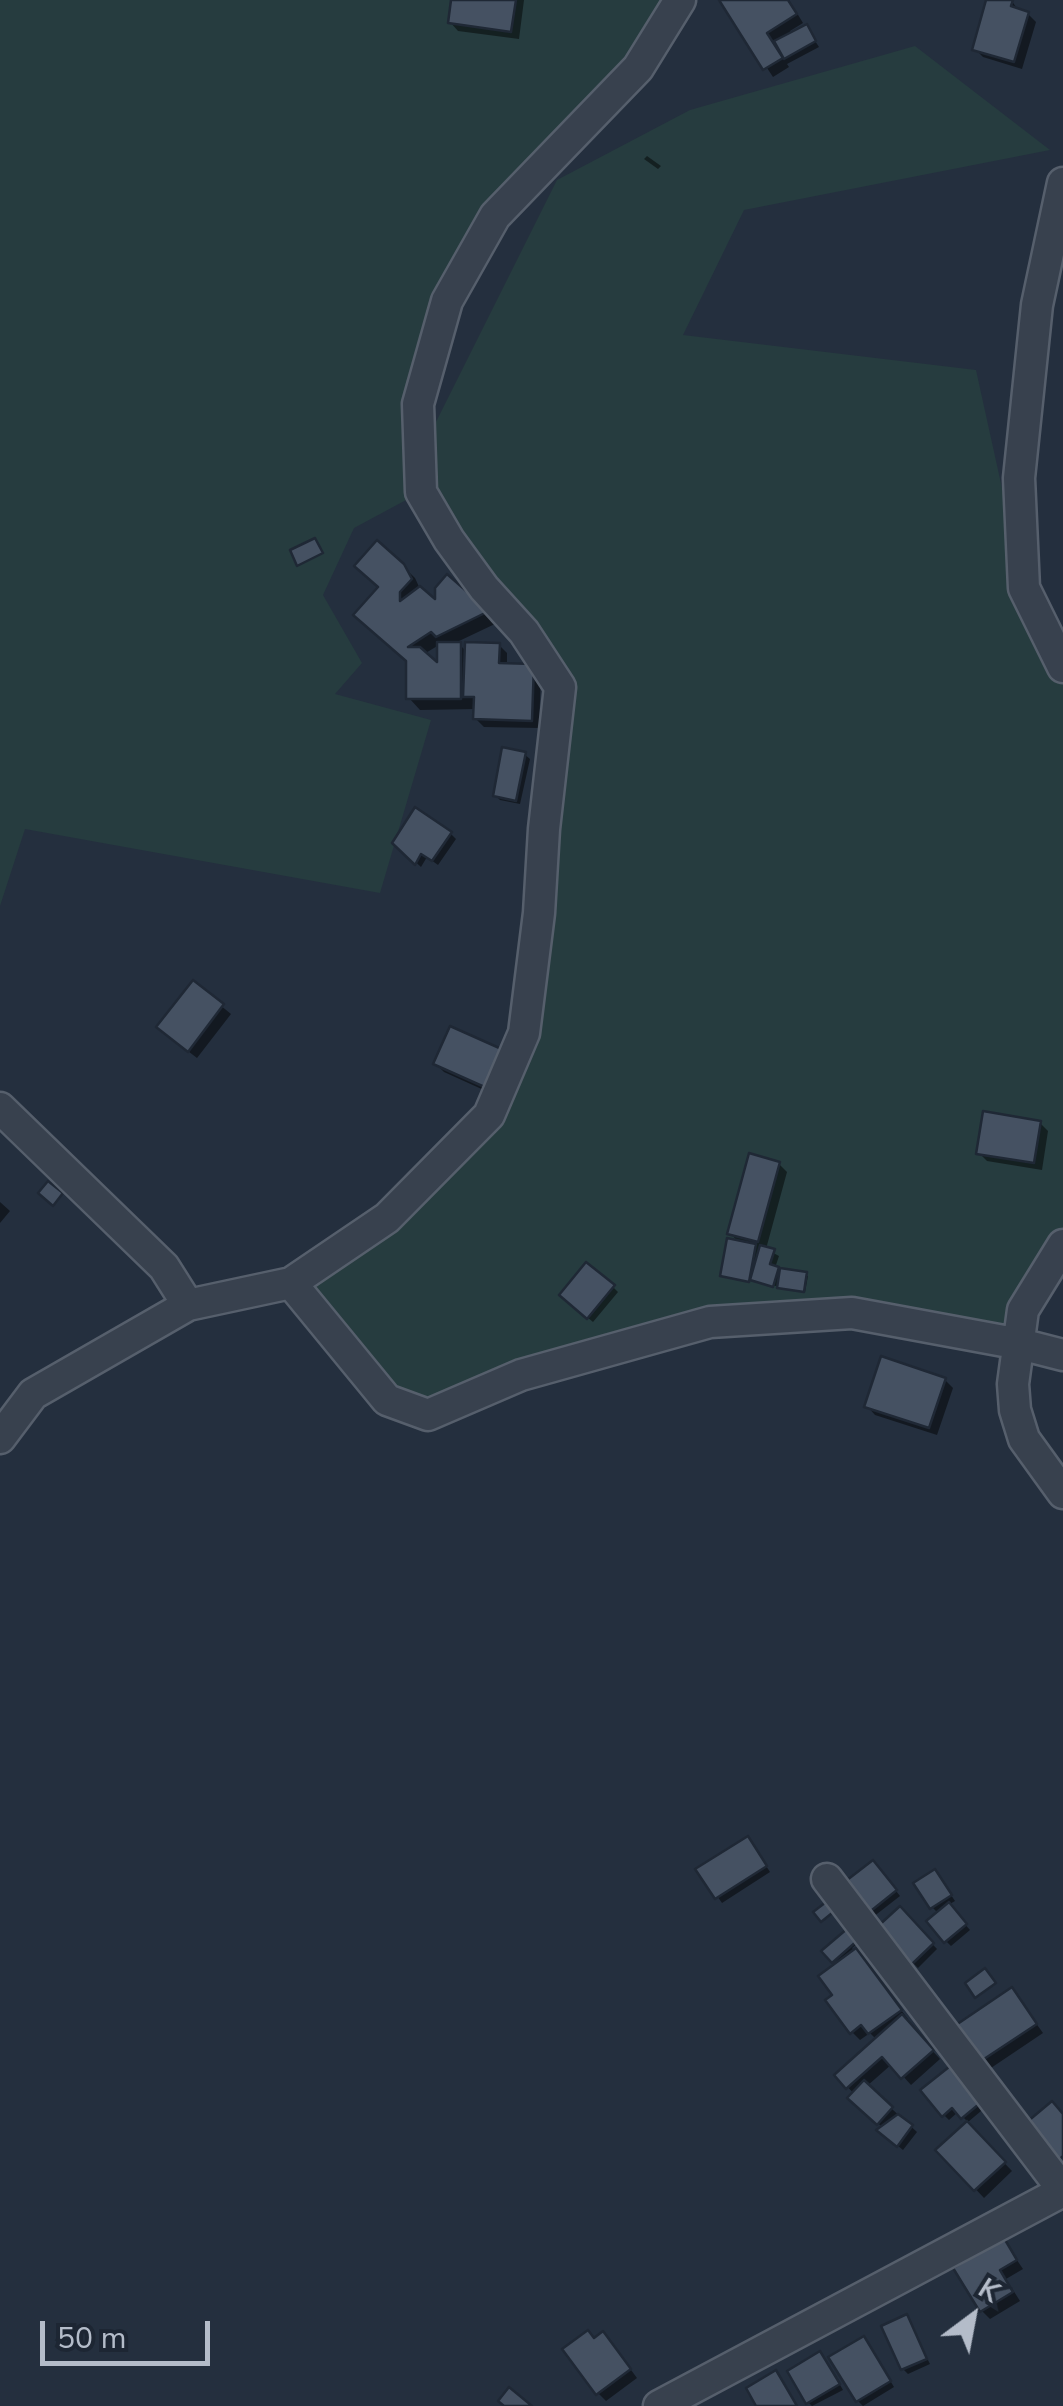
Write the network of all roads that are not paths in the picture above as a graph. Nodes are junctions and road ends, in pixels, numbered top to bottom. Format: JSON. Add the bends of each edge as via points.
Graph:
{"nodes":[{"id":1,"x":680,"y":0,"type":"edge"},
{"id":2,"x":1063,"y":183,"type":"edge"},
{"id":3,"x":1063,"y":667,"type":"edge"},
{"id":4,"x":0,"y":1108,"type":"edge"},
{"id":5,"x":1063,"y":1245,"type":"edge"},
{"id":6,"x":292,"y":1283,"type":"junction"},
{"id":7,"x":188,"y":1305,"type":"junction"},
{"id":8,"x":1020,"y":1344,"type":"junction"},
{"id":9,"x":1063,"y":1355,"type":"edge"},
{"id":10,"x":0,"y":1438,"type":"edge"},
{"id":11,"x":1063,"y":1494,"type":"edge"},
{"id":12,"x":827,"y":1880,"type":"dead end"},
{"id":13,"x":1063,"y":2191,"type":"edge"},
{"id":14,"x":660,"y":2406,"type":"edge"}],
"edges":[{"from":1,"to":6,"type":"street","via":[[638,68],[495,216],[447,301],[418,404],[421,492],[449,540],[560,687],[524,1033],[489,1116],[387,1218]]},
{"from":2,"to":3,"type":"street","via":[[1037,305],[1019,478],[1024,588]]},
{"from":4,"to":7,"type":"street","via":[[164,1267]]},
{"from":5,"to":8,"type":"street","via":[[1023,1310]]},
{"from":6,"to":7,"type":"street"},
{"from":6,"to":8,"type":"street","via":[[386,1400],[428,1415],[521,1375],[710,1322],[852,1313]]},
{"from":7,"to":10,"type":"street","via":[[33,1394]]},
{"from":8,"to":9,"type":"street"},
{"from":8,"to":11,"type":"street","via":[[1015,1410],[1024,1439]]},
{"from":12,"to":13,"type":"street"},
{"from":13,"to":14,"type":"street"}]}
